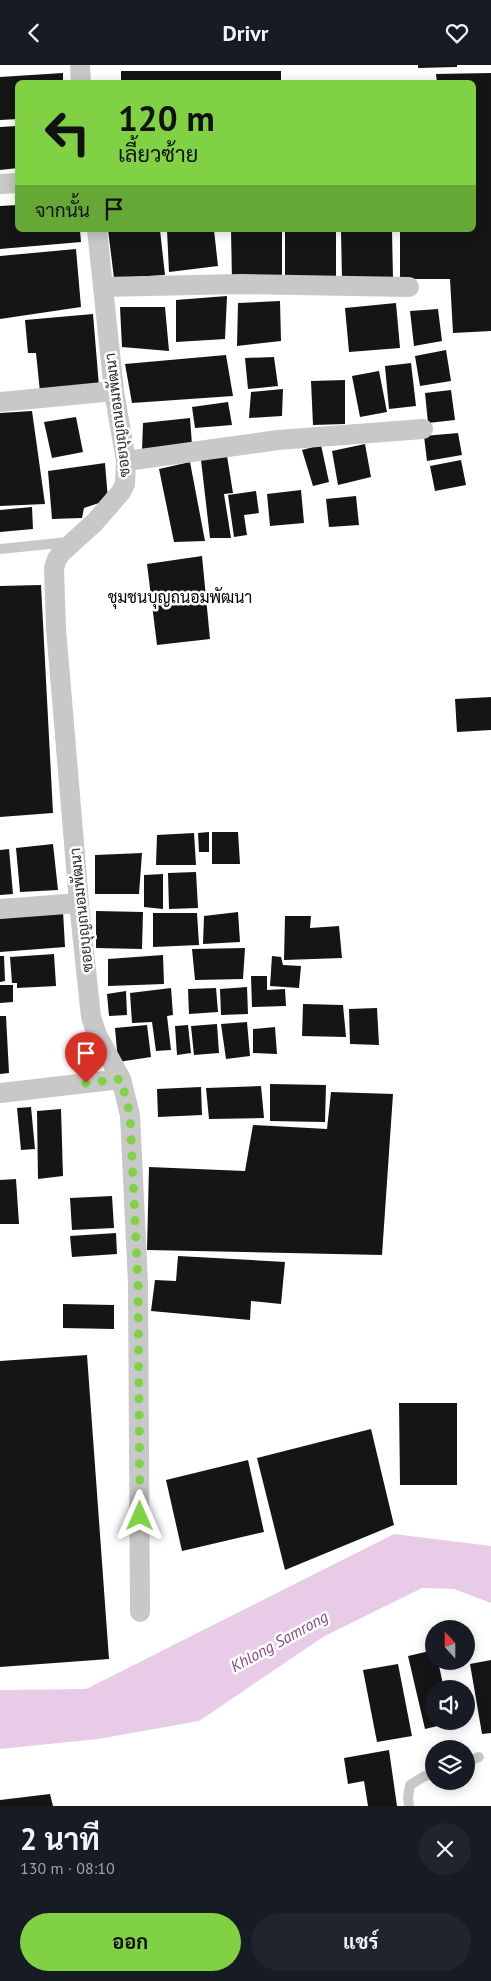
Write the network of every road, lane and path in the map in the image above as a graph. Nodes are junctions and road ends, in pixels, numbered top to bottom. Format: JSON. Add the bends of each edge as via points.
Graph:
{"nodes":[{"id":1,"x":80,"y":65,"type":"edge"},
{"id":2,"x":82,"y":80,"type":"edge"},
{"id":3,"x":15,"y":183,"type":"edge"},
{"id":4,"x":0,"y":184,"type":"edge"},
{"id":5,"x":97,"y":232,"type":"edge"},
{"id":6,"x":103,"y":287,"type":"junction"},
{"id":7,"x":409,"y":287,"type":"dead end"},
{"id":8,"x":114,"y":391,"type":"junction"},
{"id":9,"x":0,"y":402,"type":"edge"},
{"id":10,"x":424,"y":429,"type":"dead end"},
{"id":11,"x":126,"y":461,"type":"junction"},
{"id":12,"x":72,"y":542,"type":"junction"},
{"id":13,"x":0,"y":549,"type":"edge"},
{"id":14,"x":79,"y":903,"type":"junction"},
{"id":15,"x":0,"y":909,"type":"edge"},
{"id":16,"x":121,"y":1079,"type":"junction"},
{"id":17,"x":0,"y":1093,"type":"edge"},
{"id":18,"x":140,"y":1613,"type":"dead end"},
{"id":19,"x":479,"y":1757,"type":"dead end"},
{"id":20,"x":475,"y":1759,"type":"edge"},
{"id":21,"x":425,"y":1778,"type":"edge"},
{"id":22,"x":409,"y":1806,"type":"edge"}],
"edges":[{"from":1,"to":2,"type":"street"},
{"from":3,"to":4,"type":"street"},
{"from":5,"to":6,"type":"street","name":"ซอยบุญถนอมพัฒนา"},
{"from":6,"to":7,"type":"street","via":[[240,284]]},
{"from":6,"to":8,"type":"street","name":"ซอยบุญถนอมพัฒนา"},
{"from":8,"to":9,"type":"street"},
{"from":8,"to":11,"type":"street","name":"ซอยบุญถนอมพัฒนา"},
{"from":10,"to":11,"type":"street","via":[[278,440]]},
{"from":11,"to":12,"type":"street","name":"ซอยบุญถนอมพัฒนา","via":[[125,484],[121,492]]},
{"from":12,"to":13,"type":"lane"},
{"from":12,"to":14,"type":"street","name":"ซอยบุญถนอมพัฒนา","via":[[57,559],[54,568]]},
{"from":14,"to":15,"type":"street"},
{"from":14,"to":16,"type":"street","name":"ซอยบุญถนอมพัฒนา","via":[[91,1017]]},
{"from":16,"to":17,"type":"street"},
{"from":16,"to":18,"type":"street","name":"ซอยบุญถนอมพัฒนา","via":[[130,1115],[138,1284]]},
{"from":19,"to":20,"type":"lane"},
{"from":21,"to":22,"type":"lane","via":[[410,1785]]}]}
